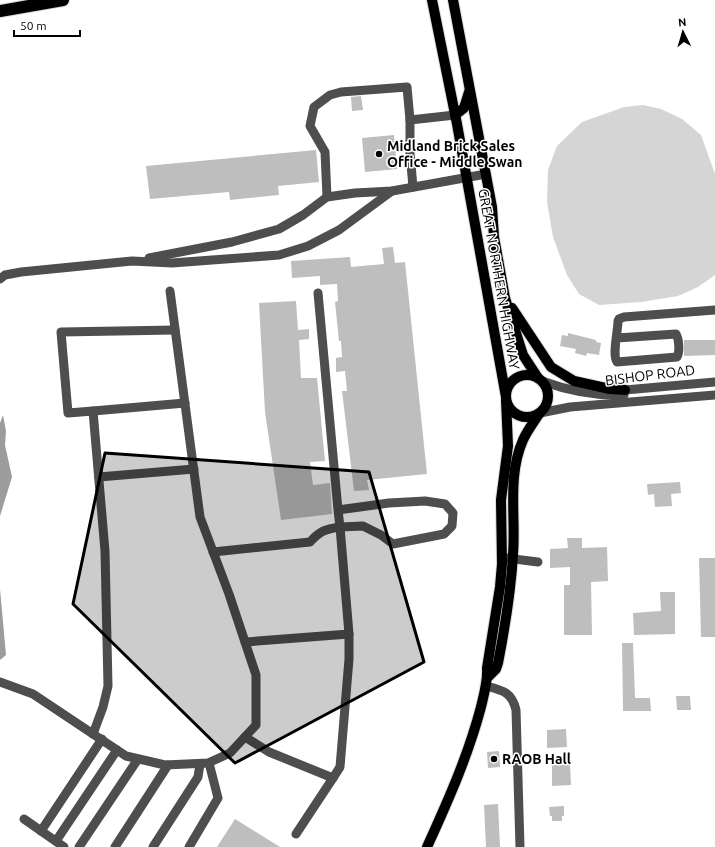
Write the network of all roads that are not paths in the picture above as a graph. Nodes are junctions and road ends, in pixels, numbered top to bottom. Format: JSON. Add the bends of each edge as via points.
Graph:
{"nodes":[{"id":1,"x":63,"y":0,"type":"edge"},
{"id":2,"x":432,"y":0,"type":"edge"},
{"id":3,"x":453,"y":0,"type":"edge"},
{"id":4,"x":50,"y":1,"type":"edge"},
{"id":5,"x":0,"y":11,"type":"edge"},
{"id":6,"x":470,"y":88,"type":"junction"},
{"id":7,"x":455,"y":116,"type":"junction"},
{"id":8,"x":410,"y":120,"type":"junction"},
{"id":9,"x":486,"y":174,"type":"junction"},
{"id":10,"x":467,"y":178,"type":"junction"},
{"id":11,"x":413,"y":187,"type":"junction"},
{"id":12,"x":392,"y":191,"type":"junction"},
{"id":13,"x":327,"y":197,"type":"junction"},
{"id":14,"x":132,"y":261,"type":"junction"},
{"id":15,"x":0,"y":279,"type":"edge"},
{"id":16,"x":170,"y":291,"type":"dead end"},
{"id":17,"x":318,"y":293,"type":"dead end"},
{"id":18,"x":505,"y":298,"type":"junction"},
{"id":19,"x":715,"y":310,"type":"edge"},
{"id":20,"x":175,"y":330,"type":"junction"},
{"id":21,"x":617,"y":338,"type":"junction"},
{"id":22,"x":540,"y":380,"type":"junction"},
{"id":23,"x":715,"y":382,"type":"edge"},
{"id":24,"x":625,"y":390,"type":"junction"},
{"id":25,"x":715,"y":395,"type":"edge"},
{"id":26,"x":506,"y":398,"type":"junction"},
{"id":27,"x":185,"y":403,"type":"junction"},
{"id":28,"x":93,"y":411,"type":"junction"},
{"id":29,"x":539,"y":414,"type":"junction"},
{"id":30,"x":194,"y":469,"type":"junction"},
{"id":31,"x":99,"y":477,"type":"junction"},
{"id":32,"x":338,"y":510,"type":"junction"},
{"id":33,"x":340,"y":527,"type":"junction"},
{"id":34,"x":213,"y":552,"type":"junction"},
{"id":35,"x":502,"y":557,"type":"junction"},
{"id":36,"x":513,"y":559,"type":"junction"},
{"id":37,"x":538,"y":562,"type":"dead end"},
{"id":38,"x":349,"y":634,"type":"junction"},
{"id":39,"x":245,"y":642,"type":"junction"},
{"id":40,"x":0,"y":682,"type":"edge"},
{"id":41,"x":487,"y":682,"type":"junction"},
{"id":42,"x":93,"y":734,"type":"junction"},
{"id":43,"x":245,"y":737,"type":"junction"},
{"id":44,"x":102,"y":739,"type":"junction"},
{"id":45,"x":118,"y":750,"type":"junction"},
{"id":46,"x":138,"y":759,"type":"junction"},
{"id":47,"x":205,"y":763,"type":"junction"},
{"id":48,"x":168,"y":764,"type":"junction"},
{"id":49,"x":333,"y":778,"type":"junction"},
{"id":50,"x":24,"y":819,"type":"dead end"},
{"id":51,"x":41,"y":831,"type":"junction"},
{"id":52,"x":296,"y":834,"type":"dead end"},
{"id":53,"x":56,"y":841,"type":"junction"},
{"id":54,"x":64,"y":847,"type":"edge"},
{"id":55,"x":79,"y":847,"type":"edge"},
{"id":56,"x":115,"y":847,"type":"edge"},
{"id":57,"x":153,"y":847,"type":"edge"},
{"id":58,"x":189,"y":847,"type":"edge"},
{"id":59,"x":427,"y":847,"type":"edge"},
{"id":60,"x":520,"y":847,"type":"edge"}],
"edges":[{"from":1,"to":4,"type":"highway"},
{"from":2,"to":7,"type":"main road","name":"GREAT NORTHERN HIGHWAY"},
{"from":3,"to":6,"type":"main road","name":"GREAT NORTHERN HIGHWAY"},
{"from":4,"to":5,"type":"highway"},
{"from":6,"to":7,"type":"main road","via":[[464,108]]},
{"from":6,"to":9,"type":"main road","name":"GREAT NORTHERN HIGHWAY"},
{"from":7,"to":8,"type":"street"},
{"from":7,"to":10,"type":"main road","name":"GREAT NORTHERN HIGHWAY"},
{"from":8,"to":11,"type":"street"},
{"from":8,"to":13,"type":"street","via":[[407,86],[341,92],[330,95],[314,107],[310,126],[325,152]]},
{"from":9,"to":10,"type":"street"},
{"from":9,"to":18,"type":"main road","name":"GREAT NORTHERN HIGHWAY"},
{"from":10,"to":11,"type":"street"},
{"from":10,"to":26,"type":"main road","name":"GREAT NORTHERN HIGHWAY"},
{"from":11,"to":12,"type":"street"},
{"from":12,"to":13,"type":"street"},
{"from":12,"to":14,"type":"street","via":[[338,230],[308,246],[279,255],[172,263]]},
{"from":13,"to":14,"type":"street","via":[[279,229],[232,242]]},
{"from":14,"to":15,"type":"street","via":[[21,272],[5,275]]},
{"from":16,"to":20,"type":"street"},
{"from":17,"to":32,"type":"street"},
{"from":18,"to":22,"type":"main road","name":"GREAT NORTHERN HIGHWAY","via":[[523,355]]},
{"from":18,"to":24,"type":"main road","via":[[551,367],[574,380]]},
{"from":19,"to":21,"type":"street","via":[[624,317],[618,322]]},
{"from":20,"to":27,"type":"street"},
{"from":20,"to":28,"type":"street","via":[[61,332],[68,413]]},
{"from":21,"to":21,"type":"street","via":[[676,334],[678,356],[617,362]]},
{"from":22,"to":24,"type":"street","name":"BISHOP ROAD","via":[[598,395],[624,395]]},
{"from":22,"to":26,"type":"main road","via":[[529,375],[516,378],[507,388]]},
{"from":22,"to":29,"type":"main road","via":[[547,389],[548,398],[546,406]]},
{"from":23,"to":24,"type":"street","name":"BISHOP ROAD"},
{"from":25,"to":29,"type":"street","name":"BISHOP ROAD","via":[[570,407]]},
{"from":26,"to":29,"type":"main road","via":[[509,408],[516,415],[530,418]]},
{"from":26,"to":35,"type":"main road","name":"GREAT NORTHERN HIGHWAY","via":[[508,446],[501,500]]},
{"from":27,"to":28,"type":"street"},
{"from":27,"to":30,"type":"street"},
{"from":28,"to":31,"type":"street"},
{"from":29,"to":36,"type":"main road","name":"GREAT NORTHERN HIGHWAY","via":[[528,429],[517,457],[513,486]]},
{"from":30,"to":31,"type":"street"},
{"from":30,"to":34,"type":"street","via":[[200,517]]},
{"from":31,"to":42,"type":"street","via":[[105,551],[108,686]]},
{"from":32,"to":33,"type":"street"},
{"from":32,"to":33,"type":"street","via":[[425,501],[445,504],[453,513],[452,526],[444,534],[393,544],[363,526]]},
{"from":33,"to":34,"type":"street","via":[[327,528],[310,542]]},
{"from":33,"to":38,"type":"street"},
{"from":34,"to":39,"type":"street"},
{"from":35,"to":36,"type":"street"},
{"from":35,"to":41,"type":"main road","name":"GREAT NORTHERN HIGHWAY"},
{"from":36,"to":37,"type":"street"},
{"from":36,"to":41,"type":"main road","name":"GREAT NORTHERN HIGHWAY","via":[[501,649],[496,669]]},
{"from":38,"to":39,"type":"street"},
{"from":38,"to":49,"type":"street","via":[[340,767]]},
{"from":39,"to":43,"type":"street","via":[[256,675],[256,725]]},
{"from":40,"to":42,"type":"street","via":[[34,694]]},
{"from":41,"to":59,"type":"main road","name":"GREAT NORTHERN HIGHWAY","via":[[470,746]]},
{"from":41,"to":60,"type":"street","via":[[510,695],[515,706]]},
{"from":42,"to":44,"type":"street"},
{"from":43,"to":47,"type":"street","via":[[230,753]]},
{"from":43,"to":49,"type":"street","via":[[269,752]]},
{"from":44,"to":45,"type":"street"},
{"from":44,"to":51,"type":"street"},
{"from":45,"to":46,"type":"street","via":[[126,756]]},
{"from":45,"to":53,"type":"street"},
{"from":46,"to":48,"type":"street"},
{"from":46,"to":55,"type":"street"},
{"from":47,"to":48,"type":"street"},
{"from":47,"to":57,"type":"street"},
{"from":47,"to":58,"type":"street","via":[[218,798]]},
{"from":48,"to":56,"type":"street"},
{"from":49,"to":52,"type":"street"},
{"from":50,"to":51,"type":"street"},
{"from":51,"to":53,"type":"street"},
{"from":53,"to":54,"type":"street"}]}
